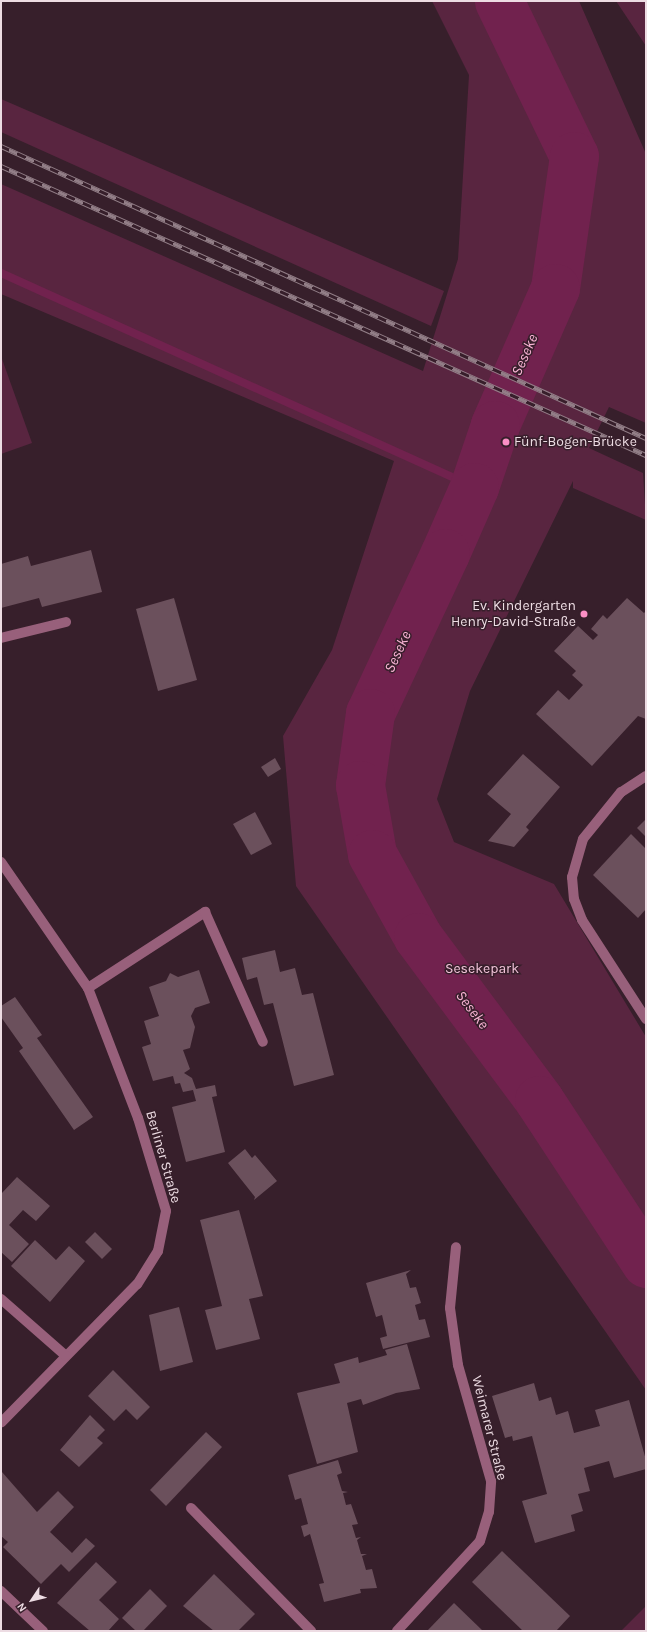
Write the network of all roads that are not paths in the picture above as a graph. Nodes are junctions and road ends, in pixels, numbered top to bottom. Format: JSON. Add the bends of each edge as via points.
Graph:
{"nodes":[{"id":1,"x":66,"y":622,"type":"dead end"},
{"id":2,"x":1,"y":638,"type":"edge"},
{"id":3,"x":646,"y":776,"type":"edge"},
{"id":4,"x":1,"y":862,"type":"edge"},
{"id":5,"x":88,"y":988,"type":"junction"},
{"id":6,"x":646,"y":1019,"type":"edge"},
{"id":7,"x":263,"y":1042,"type":"dead end"},
{"id":8,"x":456,"y":1247,"type":"dead end"},
{"id":9,"x":1,"y":1298,"type":"edge"},
{"id":10,"x":66,"y":1356,"type":"junction"},
{"id":11,"x":1,"y":1423,"type":"edge"},
{"id":12,"x":191,"y":1508,"type":"dead end"},
{"id":13,"x":1,"y":1591,"type":"edge"},
{"id":14,"x":43,"y":1631,"type":"edge"},
{"id":15,"x":311,"y":1631,"type":"edge"},
{"id":16,"x":397,"y":1631,"type":"edge"}],
"edges":[{"from":1,"to":2,"type":"street"},
{"from":3,"to":6,"type":"street","via":[[621,792],[583,839],[572,877],[574,899],[582,920]]},
{"from":4,"to":5,"type":"street","name":"Berliner Straße"},
{"from":5,"to":7,"type":"street","via":[[205,912]]},
{"from":5,"to":10,"type":"street","name":"Berliner Straße","via":[[138,1118],[166,1211],[158,1251],[137,1284]]},
{"from":8,"to":16,"type":"street","name":"Weimarer Straße","via":[[450,1308],[458,1365],[491,1481],[488,1512],[480,1541]]},
{"from":9,"to":10,"type":"street"},
{"from":10,"to":11,"type":"street","name":"Berliner Straße"},
{"from":12,"to":15,"type":"street"},
{"from":13,"to":14,"type":"street"}]}
